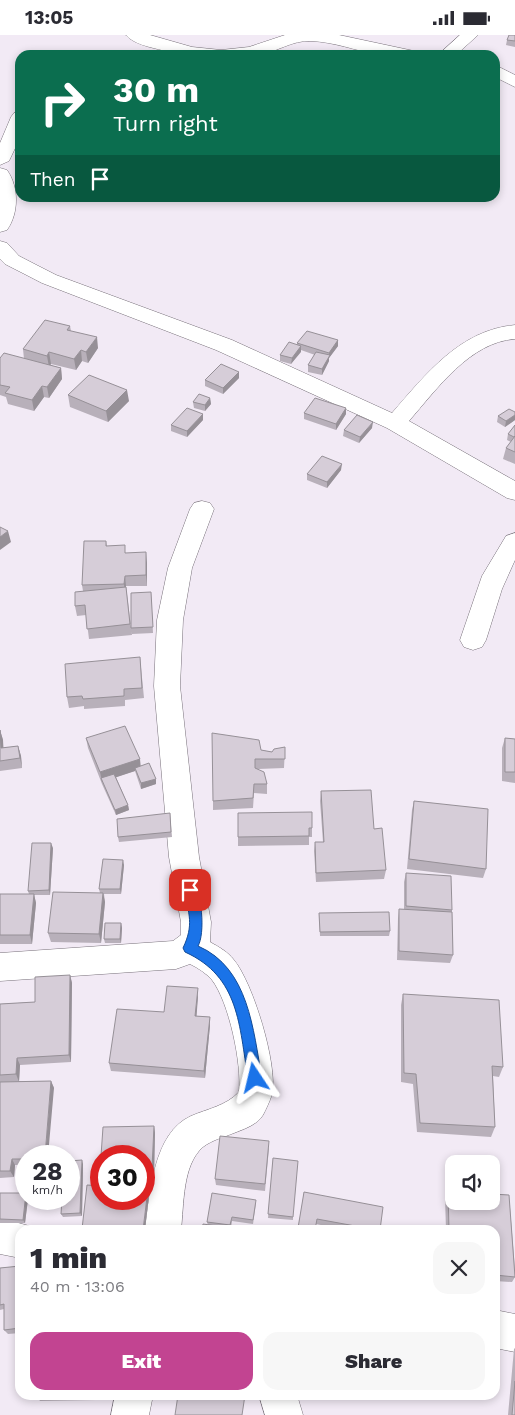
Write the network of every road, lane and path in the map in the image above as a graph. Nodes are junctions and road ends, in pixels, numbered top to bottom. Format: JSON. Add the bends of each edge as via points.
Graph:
{"nodes":[{"id":1,"x":134,"y":35,"type":"edge"},
{"id":2,"x":470,"y":35,"type":"edge"},
{"id":3,"x":160,"y":44,"type":"junction"},
{"id":4,"x":149,"y":50,"type":"edge"},
{"id":5,"x":183,"y":50,"type":"edge"},
{"id":6,"x":256,"y":50,"type":"edge"},
{"id":7,"x":383,"y":50,"type":"edge"},
{"id":8,"x":452,"y":50,"type":"edge"},
{"id":9,"x":500,"y":73,"type":"edge"},
{"id":10,"x":515,"y":82,"type":"edge"},
{"id":11,"x":15,"y":129,"type":"edge"},
{"id":12,"x":0,"y":159,"type":"edge"},
{"id":13,"x":0,"y":174,"type":"edge"},
{"id":14,"x":0,"y":226,"type":"edge"},
{"id":15,"x":0,"y":247,"type":"edge"},
{"id":16,"x":515,"y":332,"type":"edge"},
{"id":17,"x":395,"y":423,"type":"junction"},
{"id":18,"x":515,"y":492,"type":"edge"},
{"id":19,"x":202,"y":509,"type":"dead end"},
{"id":20,"x":515,"y":542,"type":"edge"},
{"id":21,"x":473,"y":640,"type":"dead end"},
{"id":22,"x":190,"y":948,"type":"junction"},
{"id":23,"x":0,"y":967,"type":"edge"},
{"id":24,"x":164,"y":1225,"type":"edge"},
{"id":25,"x":0,"y":1236,"type":"edge"},
{"id":26,"x":15,"y":1238,"type":"edge"},
{"id":27,"x":500,"y":1330,"type":"edge"},
{"id":28,"x":515,"y":1333,"type":"edge"},
{"id":29,"x":133,"y":1400,"type":"edge"},
{"id":30,"x":280,"y":1400,"type":"edge"},
{"id":31,"x":130,"y":1415,"type":"edge"},
{"id":32,"x":284,"y":1415,"type":"edge"}],
"edges":[{"from":1,"to":3,"type":"street"},
{"from":2,"to":8,"type":"street"},
{"from":3,"to":4,"type":"street"},
{"from":3,"to":5,"type":"street"},
{"from":6,"to":7,"type":"street","via":[[309,35]]},
{"from":9,"to":10,"type":"street"},
{"from":11,"to":12,"type":"street"},
{"from":13,"to":14,"type":"street","via":[[8,195],[8,206]]},
{"from":15,"to":17,"type":"street","via":[[12,260],[29,270],[224,345]]},
{"from":16,"to":17,"type":"street","via":[[489,337],[468,349]]},
{"from":17,"to":18,"type":"street"},
{"from":19,"to":22,"type":"street","via":[[180,568],[170,620],[166,686],[184,857],[196,922],[196,938]]},
{"from":20,"to":21,"type":"street","via":[[486,595]]},
{"from":22,"to":23,"type":"street","via":[[176,955]]},
{"from":22,"to":24,"type":"street","via":[[206,955],[223,970],[236,991],[246,1027],[255,1095],[248,1107],[233,1117],[204,1126],[185,1141],[175,1161]]},
{"from":25,"to":26,"type":"street"},
{"from":27,"to":28,"type":"street"},
{"from":29,"to":31,"type":"street"},
{"from":30,"to":32,"type":"street"}]}
